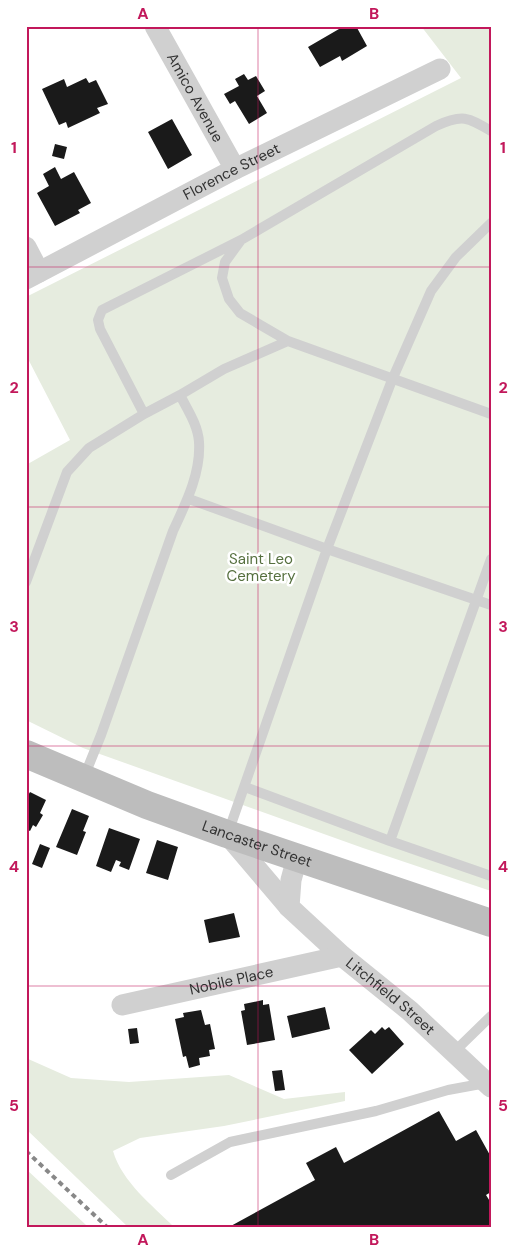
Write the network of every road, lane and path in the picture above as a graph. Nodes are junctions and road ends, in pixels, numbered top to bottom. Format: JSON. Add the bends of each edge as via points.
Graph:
{"nodes":[{"id":1,"x":155,"y":26,"type":"edge"},
{"id":2,"x":440,"y":69,"type":"dead end"},
{"id":3,"x":491,"y":131,"type":"edge"},
{"id":4,"x":235,"y":169,"type":"junction"},
{"id":5,"x":491,"y":223,"type":"edge"},
{"id":6,"x":240,"y":240,"type":"junction"},
{"id":7,"x":26,"y":247,"type":"edge"},
{"id":8,"x":33,"y":276,"type":"edge"},
{"id":9,"x":288,"y":341,"type":"junction"},
{"id":10,"x":392,"y":380,"type":"junction"},
{"id":11,"x":180,"y":395,"type":"junction"},
{"id":12,"x":144,"y":414,"type":"junction"},
{"id":13,"x":491,"y":414,"type":"edge"},
{"id":14,"x":189,"y":499,"type":"junction"},
{"id":15,"x":327,"y":549,"type":"junction"},
{"id":16,"x":491,"y":559,"type":"edge"},
{"id":17,"x":26,"y":582,"type":"edge"},
{"id":18,"x":476,"y":600,"type":"junction"},
{"id":19,"x":491,"y":605,"type":"edge"},
{"id":20,"x":26,"y":754,"type":"edge"},
{"id":21,"x":83,"y":779,"type":"junction"},
{"id":22,"x":245,"y":787,"type":"junction"},
{"id":23,"x":228,"y":834,"type":"junction"},
{"id":24,"x":390,"y":841,"type":"junction"},
{"id":25,"x":297,"y":858,"type":"junction"},
{"id":26,"x":491,"y":876,"type":"edge"},
{"id":27,"x":288,"y":907,"type":"junction"},
{"id":28,"x":491,"y":923,"type":"edge"},
{"id":29,"x":342,"y":956,"type":"junction"},
{"id":30,"x":122,"y":1005,"type":"dead end"},
{"id":31,"x":491,"y":1016,"type":"edge"},
{"id":32,"x":454,"y":1052,"type":"junction"},
{"id":33,"x":489,"y":1085,"type":"edge"},
{"id":34,"x":171,"y":1176,"type":"dead end"}],
"edges":[{"from":1,"to":4,"type":"street","name":"Amico Avenue"},
{"from":2,"to":4,"type":"street","name":"Florence Street"},
{"from":3,"to":6,"type":"lane","via":[[470,119],[454,118]]},
{"from":4,"to":8,"type":"street","name":"Florence Street"},
{"from":5,"to":10,"type":"lane","via":[[456,258],[431,290]]},
{"from":6,"to":9,"type":"lane","via":[[225,262],[222,278],[229,299],[240,313]]},
{"from":6,"to":12,"type":"lane","via":[[102,310],[98,320],[100,329]]},
{"from":7,"to":8,"type":"street"},
{"from":9,"to":10,"type":"lane"},
{"from":9,"to":11,"type":"lane","via":[[224,369]]},
{"from":10,"to":13,"type":"lane"},
{"from":10,"to":15,"type":"lane"},
{"from":11,"to":12,"type":"lane"},
{"from":11,"to":14,"type":"lane","via":[[199,441],[198,464]]},
{"from":12,"to":17,"type":"lane","via":[[89,448],[67,472]]},
{"from":14,"to":15,"type":"lane"},
{"from":14,"to":21,"type":"lane","via":[[173,530]]},
{"from":15,"to":18,"type":"lane"},
{"from":15,"to":22,"type":"lane"},
{"from":16,"to":18,"type":"lane"},
{"from":18,"to":19,"type":"lane"},
{"from":18,"to":24,"type":"lane"},
{"from":20,"to":21,"type":"main road","name":"Lancaster Street"},
{"from":21,"to":23,"type":"main road","name":"Lancaster Street"},
{"from":22,"to":23,"type":"lane"},
{"from":22,"to":24,"type":"lane"},
{"from":23,"to":25,"type":"main road","name":"Lancaster Street"},
{"from":23,"to":27,"type":"street","name":"Litchfield Street"},
{"from":24,"to":26,"type":"lane"},
{"from":25,"to":27,"type":"street"},
{"from":25,"to":28,"type":"main road","name":"Lancaster Street"},
{"from":27,"to":29,"type":"street","name":"Litchfield Street"},
{"from":29,"to":30,"type":"street","name":"Nobile Place"},
{"from":29,"to":32,"type":"street","name":"Litchfield Street"},
{"from":31,"to":32,"type":"lane"},
{"from":32,"to":33,"type":"street","name":"Litchfield Street"},
{"from":33,"to":34,"type":"lane","via":[[448,1090],[376,1111],[230,1142]]}]}
